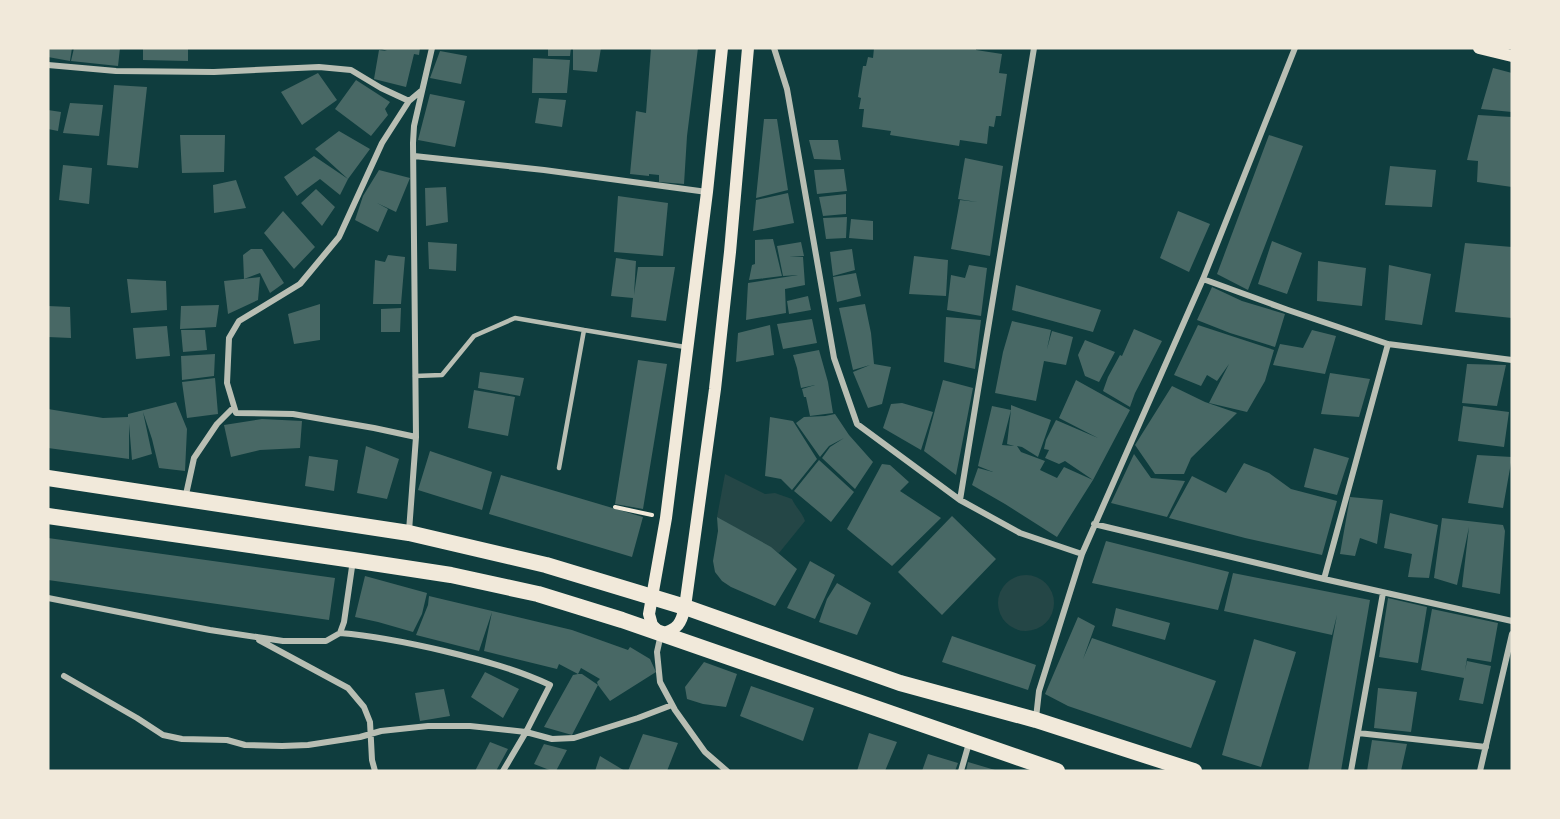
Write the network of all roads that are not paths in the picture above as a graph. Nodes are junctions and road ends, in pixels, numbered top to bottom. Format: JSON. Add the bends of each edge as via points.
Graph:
{"nodes":[{"id":1,"x":432,"y":48,"type":"edge"},
{"id":2,"x":722,"y":48,"type":"edge"},
{"id":3,"x":748,"y":48,"type":"edge"},
{"id":4,"x":774,"y":48,"type":"edge"},
{"id":5,"x":1034,"y":48,"type":"edge"},
{"id":6,"x":1294,"y":48,"type":"edge"},
{"id":7,"x":1479,"y":48,"type":"edge"},
{"id":8,"x":1506,"y":48,"type":"edge"},
{"id":9,"x":1512,"y":51,"type":"edge"},
{"id":10,"x":1512,"y":56,"type":"edge"},
{"id":11,"x":48,"y":64,"type":"edge"},
{"id":12,"x":421,"y":91,"type":"junction"},
{"id":13,"x":409,"y":101,"type":"junction"},
{"id":14,"x":414,"y":156,"type":"junction"},
{"id":15,"x":707,"y":192,"type":"junction"},
{"id":16,"x":1203,"y":279,"type":"junction"},
{"id":17,"x":584,"y":330,"type":"junction"},
{"id":18,"x":1388,"y":344,"type":"junction"},
{"id":19,"x":688,"y":348,"type":"junction"},
{"id":20,"x":1512,"y":360,"type":"edge"},
{"id":21,"x":414,"y":376,"type":"junction"},
{"id":22,"x":234,"y":407,"type":"junction"},
{"id":23,"x":416,"y":437,"type":"junction"},
{"id":24,"x":559,"y":468,"type":"dead end"},
{"id":25,"x":48,"y":478,"type":"edge"},
{"id":26,"x":185,"y":499,"type":"junction"},
{"id":27,"x":960,"y":500,"type":"junction"},
{"id":28,"x":48,"y":516,"type":"edge"},
{"id":29,"x":1094,"y":524,"type":"junction"},
{"id":30,"x":409,"y":533,"type":"junction"},
{"id":31,"x":1082,"y":554,"type":"junction"},
{"id":32,"x":353,"y":560,"type":"junction"},
{"id":33,"x":1324,"y":579,"type":"junction"},
{"id":34,"x":1383,"y":593,"type":"junction"},
{"id":35,"x":651,"y":596,"type":"junction"},
{"id":36,"x":48,"y":598,"type":"edge"},
{"id":37,"x":685,"y":607,"type":"junction"},
{"id":38,"x":1512,"y":621,"type":"edge"},
{"id":39,"x":340,"y":633,"type":"junction"},
{"id":40,"x":661,"y":634,"type":"junction"},
{"id":41,"x":1512,"y":634,"type":"edge"},
{"id":42,"x":255,"y":637,"type":"junction"},
{"id":43,"x":64,"y":676,"type":"dead end"},
{"id":44,"x":672,"y":705,"type":"junction"},
{"id":45,"x":1036,"y":720,"type":"junction"},
{"id":46,"x":526,"y":732,"type":"junction"},
{"id":47,"x":1358,"y":733,"type":"junction"},
{"id":48,"x":370,"y":734,"type":"junction"},
{"id":49,"x":970,"y":742,"type":"junction"},
{"id":50,"x":1486,"y":747,"type":"junction"},
{"id":51,"x":375,"y":771,"type":"edge"},
{"id":52,"x":503,"y":771,"type":"edge"},
{"id":53,"x":727,"y":771,"type":"edge"},
{"id":54,"x":961,"y":771,"type":"edge"},
{"id":55,"x":1057,"y":771,"type":"edge"},
{"id":56,"x":1194,"y":771,"type":"edge"},
{"id":57,"x":1352,"y":771,"type":"edge"},
{"id":58,"x":1480,"y":771,"type":"edge"}],
"edges":[{"from":1,"to":12,"type":"street"},
{"from":2,"to":15,"type":"main road"},
{"from":3,"to":37,"type":"main road","via":[[715,389]]},
{"from":4,"to":27,"type":"street","via":[[787,89],[834,358],[857,424]]},
{"from":5,"to":27,"type":"street"},
{"from":6,"to":16,"type":"street"},
{"from":7,"to":10,"type":"main road"},
{"from":8,"to":9,"type":"main road"},
{"from":11,"to":13,"type":"street","via":[[116,71],[319,67],[351,70]]},
{"from":12,"to":13,"type":"street"},
{"from":12,"to":14,"type":"street","via":[[414,126]]},
{"from":13,"to":22,"type":"street","via":[[382,143],[339,237],[300,284],[239,321],[230,338],[227,383]]},
{"from":14,"to":15,"type":"street"},
{"from":14,"to":21,"type":"street"},
{"from":15,"to":19,"type":"main road"},
{"from":16,"to":18,"type":"street"},
{"from":16,"to":29,"type":"street"},
{"from":17,"to":19,"type":"lane"},
{"from":17,"to":21,"type":"lane","via":[[515,318],[474,336],[442,375]]},
{"from":17,"to":24,"type":"lane"},
{"from":18,"to":20,"type":"street"},
{"from":18,"to":33,"type":"street"},
{"from":19,"to":35,"type":"main road","via":[[666,518]]},
{"from":21,"to":23,"type":"street"},
{"from":22,"to":23,"type":"street","via":[[236,413],[293,414]]},
{"from":22,"to":26,"type":"street","via":[[194,458]]},
{"from":23,"to":30,"type":"street"},
{"from":25,"to":26,"type":"highway"},
{"from":26,"to":30,"type":"highway"},
{"from":27,"to":31,"type":"street","via":[[1020,533]]},
{"from":28,"to":32,"type":"highway"},
{"from":29,"to":31,"type":"street"},
{"from":29,"to":33,"type":"street"},
{"from":30,"to":35,"type":"highway","via":[[546,565]]},
{"from":31,"to":45,"type":"street","via":[[1039,691]]},
{"from":32,"to":39,"type":"street"},
{"from":32,"to":40,"type":"highway","via":[[538,594]]},
{"from":33,"to":34,"type":"street"},
{"from":34,"to":38,"type":"street"},
{"from":34,"to":47,"type":"street"},
{"from":35,"to":37,"type":"highway"},
{"from":35,"to":40,"type":"main road","via":[[649,614],[652,625]]},
{"from":36,"to":42,"type":"street"},
{"from":37,"to":40,"type":"main road","via":[[680,624]]},
{"from":37,"to":45,"type":"highway","via":[[900,683]]},
{"from":39,"to":42,"type":"street","via":[[326,641]]},
{"from":39,"to":46,"type":"street","via":[[419,645],[489,662],[550,685]]},
{"from":40,"to":44,"type":"street","via":[[657,652],[660,682]]},
{"from":40,"to":49,"type":"highway"},
{"from":41,"to":50,"type":"street"},
{"from":42,"to":48,"type":"street","via":[[348,688],[364,707]]},
{"from":43,"to":48,"type":"street","via":[[163,735],[182,739],[282,746]]},
{"from":44,"to":46,"type":"street","via":[[574,738],[552,739]]},
{"from":44,"to":53,"type":"street","via":[[705,752]]},
{"from":45,"to":56,"type":"highway"},
{"from":46,"to":48,"type":"street","via":[[428,726]]},
{"from":46,"to":52,"type":"street"},
{"from":47,"to":50,"type":"street"},
{"from":47,"to":57,"type":"street"},
{"from":48,"to":51,"type":"street"},
{"from":49,"to":54,"type":"street"},
{"from":49,"to":55,"type":"highway"},
{"from":50,"to":58,"type":"street"}]}
